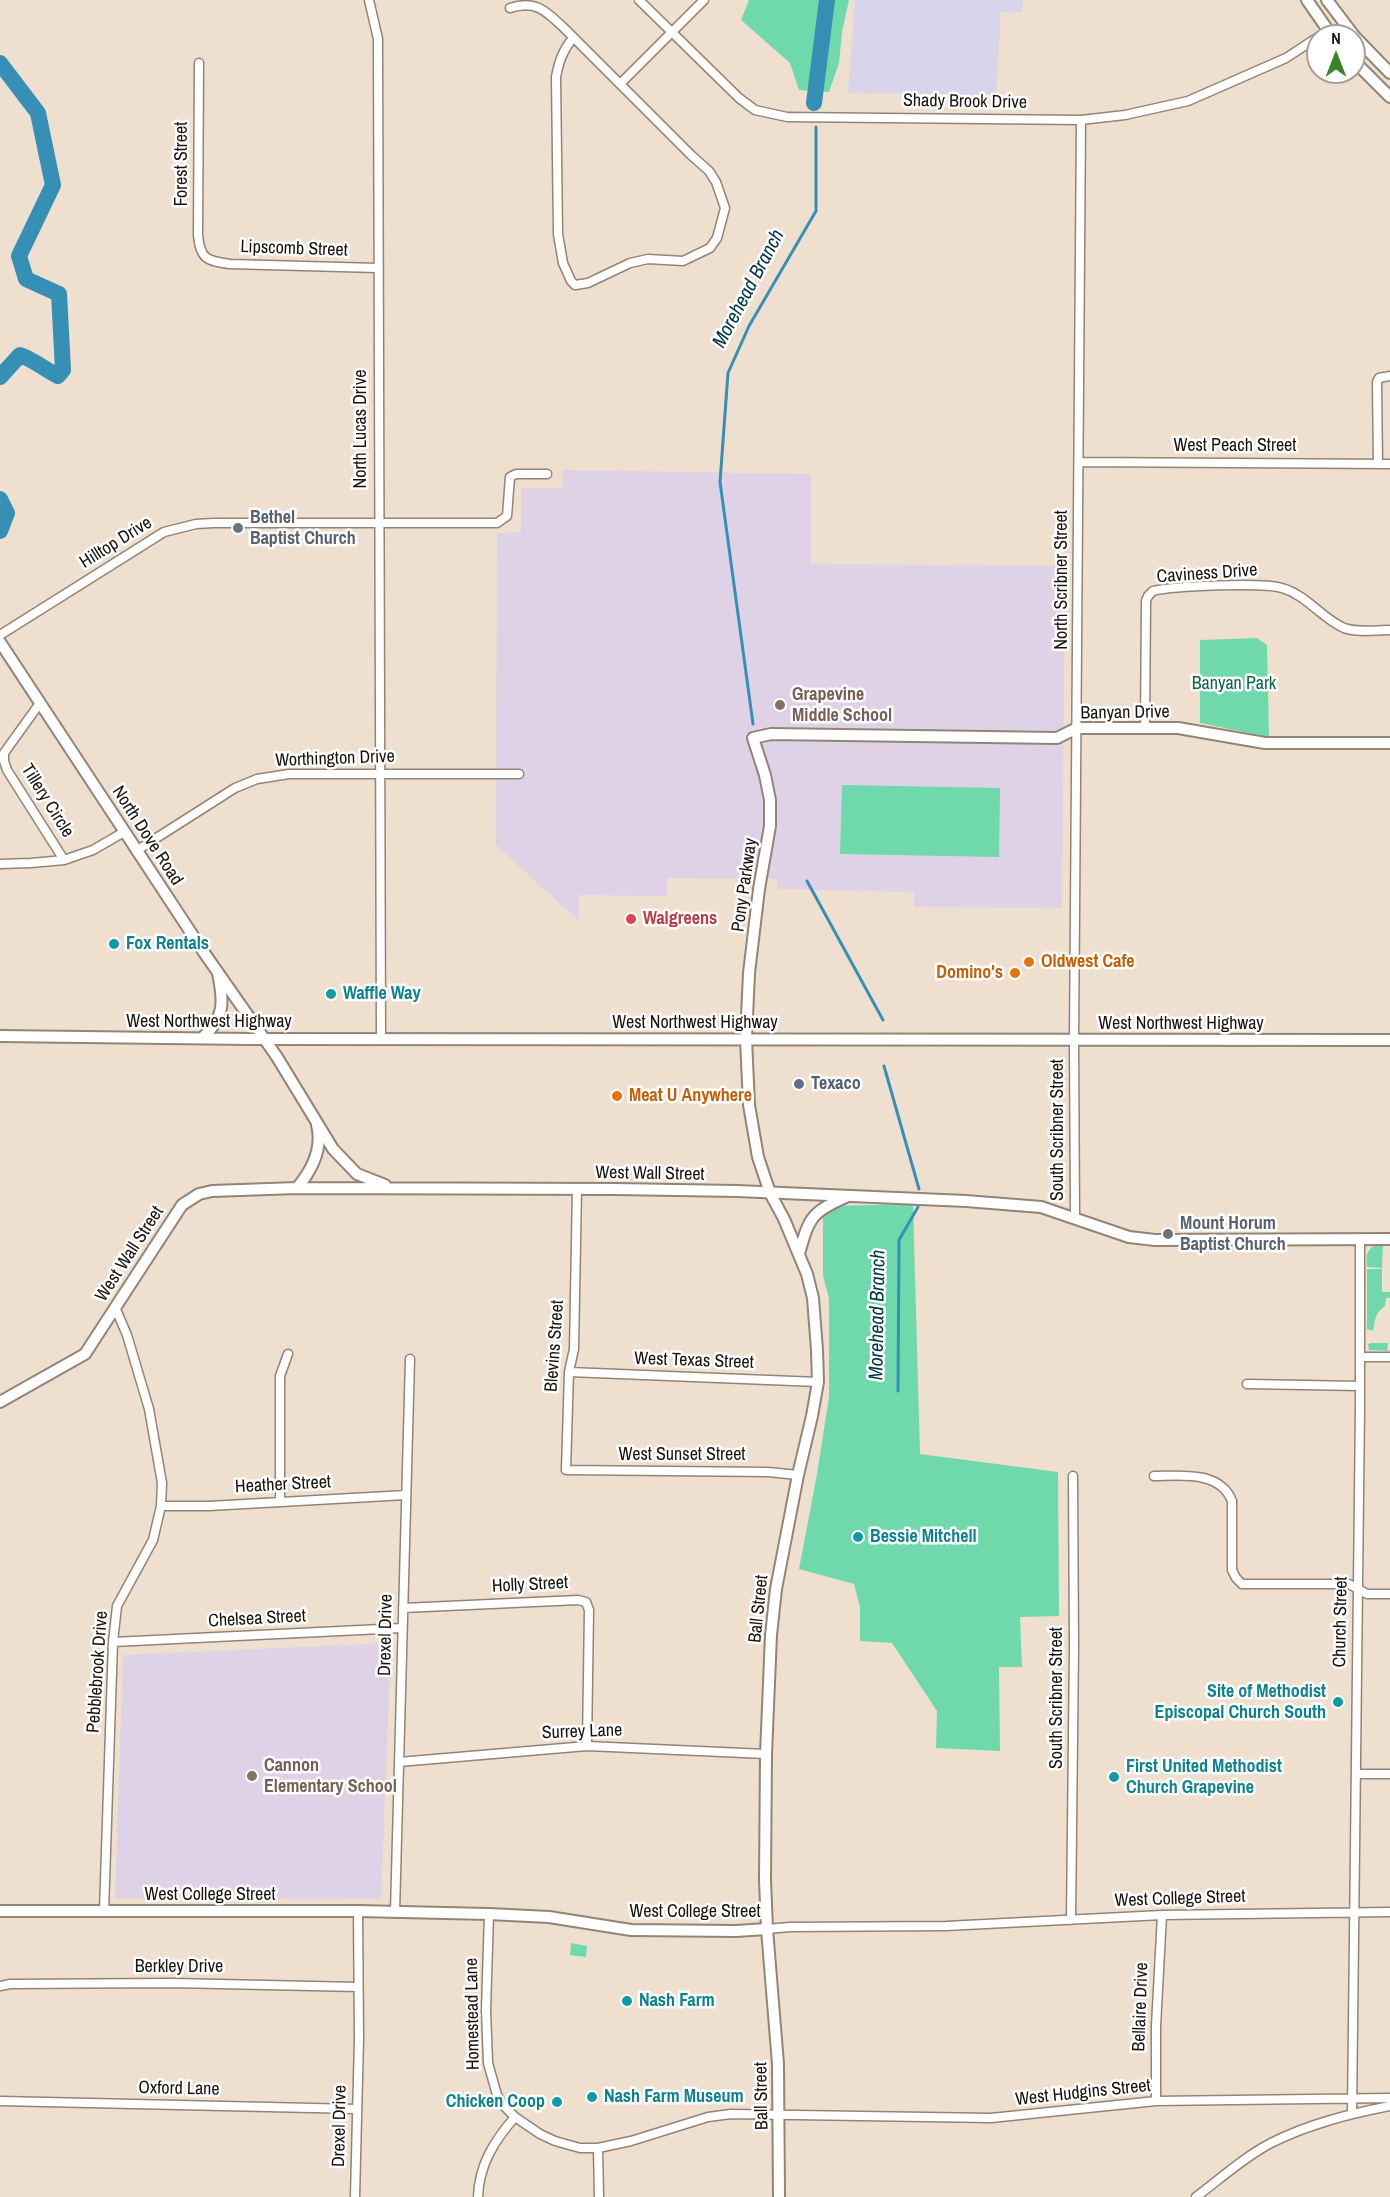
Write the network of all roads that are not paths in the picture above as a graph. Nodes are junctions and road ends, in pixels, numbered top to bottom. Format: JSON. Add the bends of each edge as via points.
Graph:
{"nodes":[{"id":1,"x":369,"y":0,"type":"edge"},
{"id":2,"x":639,"y":0,"type":"edge"},
{"id":3,"x":704,"y":0,"type":"edge"},
{"id":4,"x":1306,"y":0,"type":"edge"},
{"id":5,"x":1327,"y":0,"type":"edge"},
{"id":6,"x":510,"y":8,"type":"dead end"},
{"id":7,"x":1341,"y":20,"type":"junction"},
{"id":8,"x":1318,"y":24,"type":"edge"},
{"id":9,"x":1336,"y":24,"type":"edge"},
{"id":10,"x":672,"y":32,"type":"junction"},
{"id":11,"x":573,"y":38,"type":"junction"},
{"id":12,"x":1306,"y":46,"type":"edge"},
{"id":13,"x":199,"y":63,"type":"dead end"},
{"id":14,"x":1366,"y":73,"type":"edge"},
{"id":15,"x":1390,"y":73,"type":"edge"},
{"id":16,"x":620,"y":84,"type":"junction"},
{"id":17,"x":1390,"y":97,"type":"edge"},
{"id":18,"x":1081,"y":120,"type":"junction"},
{"id":19,"x":210,"y":260,"type":"joint"},
{"id":20,"x":378,"y":268,"type":"junction"},
{"id":21,"x":1390,"y":376,"type":"edge"},
{"id":22,"x":1079,"y":462,"type":"junction"},
{"id":23,"x":1378,"y":464,"type":"junction"},
{"id":24,"x":1390,"y":464,"type":"edge"},
{"id":25,"x":547,"y":474,"type":"dead end"},
{"id":26,"x":378,"y":524,"type":"junction"},
{"id":27,"x":1390,"y":630,"type":"edge"},
{"id":28,"x":0,"y":635,"type":"edge"},
{"id":29,"x":0,"y":642,"type":"edge"},
{"id":30,"x":40,"y":703,"type":"junction"},
{"id":31,"x":1077,"y":728,"type":"junction"},
{"id":32,"x":1145,"y":728,"type":"junction"},
{"id":33,"x":753,"y":738,"type":"joint"},
{"id":34,"x":1390,"y":743,"type":"edge"},
{"id":35,"x":380,"y":773,"type":"junction"},
{"id":36,"x":519,"y":774,"type":"dead end"},
{"id":37,"x":124,"y":832,"type":"junction"},
{"id":38,"x":136,"y":851,"type":"junction"},
{"id":39,"x":64,"y":860,"type":"junction"},
{"id":40,"x":0,"y":864,"type":"edge"},
{"id":41,"x":218,"y":973,"type":"junction"},
{"id":42,"x":0,"y":1036,"type":"edge"},
{"id":43,"x":202,"y":1038,"type":"junction"},
{"id":44,"x":381,"y":1039,"type":"junction"},
{"id":45,"x":746,"y":1039,"type":"junction"},
{"id":46,"x":1390,"y":1040,"type":"edge"},
{"id":47,"x":1074,"y":1041,"type":"junction"},
{"id":48,"x":267,"y":1043,"type":"junction"},
{"id":49,"x":316,"y":1122,"type":"junction"},
{"id":50,"x":297,"y":1188,"type":"junction"},
{"id":51,"x":396,"y":1188,"type":"junction"},
{"id":52,"x":577,"y":1189,"type":"junction"},
{"id":53,"x":770,"y":1193,"type":"junction"},
{"id":54,"x":846,"y":1197,"type":"junction"},
{"id":55,"x":1075,"y":1218,"type":"junction"},
{"id":56,"x":1390,"y":1239,"type":"edge"},
{"id":57,"x":1360,"y":1240,"type":"junction"},
{"id":58,"x":799,"y":1254,"type":"junction"},
{"id":59,"x":115,"y":1307,"type":"junction"},
{"id":60,"x":288,"y":1354,"type":"dead end"},
{"id":61,"x":1360,"y":1357,"type":"junction"},
{"id":62,"x":1390,"y":1357,"type":"edge"},
{"id":63,"x":410,"y":1359,"type":"dead end"},
{"id":64,"x":568,"y":1372,"type":"junction"},
{"id":65,"x":818,"y":1382,"type":"junction"},
{"id":66,"x":1247,"y":1384,"type":"dead end"},
{"id":67,"x":1360,"y":1386,"type":"junction"},
{"id":68,"x":0,"y":1402,"type":"edge"},
{"id":69,"x":566,"y":1470,"type":"joint"},
{"id":70,"x":798,"y":1475,"type":"junction"},
{"id":71,"x":1073,"y":1476,"type":"dead end"},
{"id":72,"x":1154,"y":1476,"type":"dead end"},
{"id":73,"x":406,"y":1495,"type":"junction"},
{"id":74,"x":280,"y":1502,"type":"junction"},
{"id":75,"x":161,"y":1506,"type":"junction"},
{"id":76,"x":1358,"y":1590,"type":"junction"},
{"id":77,"x":1390,"y":1594,"type":"edge"},
{"id":78,"x":403,"y":1608,"type":"junction"},
{"id":79,"x":402,"y":1628,"type":"junction"},
{"id":80,"x":113,"y":1642,"type":"junction"},
{"id":81,"x":587,"y":1746,"type":"junction"},
{"id":82,"x":766,"y":1754,"type":"junction"},
{"id":83,"x":399,"y":1762,"type":"junction"},
{"id":84,"x":1356,"y":1774,"type":"junction"},
{"id":85,"x":1390,"y":1774,"type":"edge"},
{"id":86,"x":0,"y":1911,"type":"edge"},
{"id":87,"x":104,"y":1911,"type":"junction"},
{"id":88,"x":358,"y":1911,"type":"junction"},
{"id":89,"x":395,"y":1912,"type":"junction"},
{"id":90,"x":1354,"y":1912,"type":"junction"},
{"id":91,"x":1390,"y":1912,"type":"edge"},
{"id":92,"x":489,"y":1914,"type":"junction"},
{"id":93,"x":1162,"y":1915,"type":"junction"},
{"id":94,"x":1071,"y":1920,"type":"junction"},
{"id":95,"x":766,"y":1929,"type":"junction"},
{"id":96,"x":0,"y":1986,"type":"edge"},
{"id":97,"x":358,"y":1987,"type":"junction"},
{"id":98,"x":1352,"y":2098,"type":"junction"},
{"id":99,"x":1390,"y":2098,"type":"edge"},
{"id":100,"x":0,"y":2101,"type":"edge"},
{"id":101,"x":1156,"y":2101,"type":"junction"},
{"id":102,"x":1390,"y":2106,"type":"edge"},
{"id":103,"x":357,"y":2109,"type":"junction"},
{"id":104,"x":1352,"y":2113,"type":"junction"},
{"id":105,"x":779,"y":2114,"type":"junction"},
{"id":106,"x":515,"y":2116,"type":"junction"},
{"id":107,"x":598,"y":2148,"type":"junction"},
{"id":108,"x":355,"y":2197,"type":"edge"},
{"id":109,"x":478,"y":2197,"type":"edge"},
{"id":110,"x":599,"y":2197,"type":"edge"},
{"id":111,"x":779,"y":2197,"type":"edge"},
{"id":112,"x":1196,"y":2197,"type":"edge"}],
"edges":[{"from":1,"to":20,"type":"street","name":"North Lucas Drive","via":[[378,39]]},
{"from":2,"to":10,"type":"street","name":"Shady Brook Drive"},
{"from":3,"to":10,"type":"street"},
{"from":4,"to":8,"type":"street"},
{"from":5,"to":7,"type":"street"},
{"from":6,"to":11,"type":"street","via":[[536,6]]},
{"from":7,"to":9,"type":"street","name":"Shady Brook Drive"},
{"from":7,"to":15,"type":"street"},
{"from":10,"to":16,"type":"street"},
{"from":10,"to":18,"type":"street","name":"Shady Brook Drive","via":[[739,98],[755,110],[769,114]]},
{"from":11,"to":16,"type":"street"},
{"from":11,"to":16,"type":"street","via":[[558,61],[556,158],[562,263],[575,285],[630,263],[648,259],[683,261],[699,254],[717,238],[725,208],[709,171]]},
{"from":12,"to":18,"type":"street","name":"Shady Brook Drive","via":[[1188,101]]},
{"from":13,"to":19,"type":"street","name":"Forest Street","via":[[198,235],[199,249]]},
{"from":14,"to":17,"type":"street"},
{"from":18,"to":22,"type":"street","name":"North Scribner Street"},
{"from":19,"to":20,"type":"street","name":"Lipscomb Street","via":[[230,264]]},
{"from":20,"to":26,"type":"street","name":"North Lucas Drive"},
{"from":21,"to":23,"type":"street","via":[[1377,382]]},
{"from":22,"to":23,"type":"street","name":"West Peach Street"},
{"from":22,"to":31,"type":"street","name":"North Scribner Street"},
{"from":23,"to":24,"type":"street","name":"West Peach Street"},
{"from":25,"to":26,"type":"street","name":"Hilltop Drive","via":[[510,477],[507,516],[497,523]]},
{"from":26,"to":28,"type":"street","name":"Hilltop Drive","via":[[213,523],[164,532]]},
{"from":26,"to":35,"type":"street","name":"North Lucas Drive"},
{"from":27,"to":32,"type":"street","name":"Caviness Drive","via":[[1345,628],[1283,588],[1235,586],[1153,591],[1146,602]]},
{"from":29,"to":30,"type":"street","name":"North Dove Road"},
{"from":30,"to":37,"type":"street","name":"North Dove Road"},
{"from":30,"to":39,"type":"street","name":"Tillery Circle","via":[[7,748],[4,761]]},
{"from":31,"to":32,"type":"street","name":"Banyan Drive"},
{"from":31,"to":33,"type":"street","name":"Banyan Drive","via":[[1057,738],[771,734]]},
{"from":31,"to":47,"type":"street","name":"North Scribner Street"},
{"from":32,"to":34,"type":"street","name":"Banyan Drive","via":[[1196,730],[1265,743]]},
{"from":33,"to":45,"type":"street","name":"Pony Parkway","via":[[767,783],[770,826],[749,973]]},
{"from":35,"to":36,"type":"street","name":"Worthington Drive"},
{"from":35,"to":38,"type":"street","name":"Worthington Drive","via":[[289,774],[257,779],[235,788]]},
{"from":35,"to":44,"type":"street","name":"North Lucas Drive"},
{"from":37,"to":38,"type":"street","name":"North Dove Road"},
{"from":37,"to":39,"type":"street","name":"Tillery Circle","via":[[93,850]]},
{"from":38,"to":41,"type":"street","name":"North Dove Road"},
{"from":39,"to":40,"type":"street"},
{"from":41,"to":43,"type":"street","via":[[223,1003],[213,1029]]},
{"from":41,"to":48,"type":"street","name":"North Dove Road"},
{"from":42,"to":43,"type":"street","name":"West Northwest Highway"},
{"from":43,"to":48,"type":"street","name":"West Northwest Highway"},
{"from":44,"to":45,"type":"street","name":"West Northwest Highway"},
{"from":44,"to":48,"type":"street","name":"West Northwest Highway"},
{"from":45,"to":47,"type":"street","name":"West Northwest Highway"},
{"from":45,"to":53,"type":"street","name":"Ball Street","via":[[750,1115]]},
{"from":46,"to":47,"type":"street","name":"West Northwest Highway"},
{"from":47,"to":55,"type":"street","name":"South Scribner Street"},
{"from":48,"to":49,"type":"street","name":"North Dove Road"},
{"from":49,"to":50,"type":"street","via":[[319,1134],[315,1159]]},
{"from":49,"to":51,"type":"street","name":"North Dove Road","via":[[333,1149],[357,1174]]},
{"from":50,"to":51,"type":"street","name":"West Wall Street"},
{"from":50,"to":59,"type":"street","name":"West Wall Street","via":[[212,1191],[182,1205]]},
{"from":51,"to":52,"type":"street","name":"West Wall Street"},
{"from":52,"to":53,"type":"street","name":"West Wall Street"},
{"from":52,"to":64,"type":"street","name":"Blevins Street","via":[[574,1349]]},
{"from":53,"to":54,"type":"street","name":"West Wall Street"},
{"from":53,"to":58,"type":"street","name":"Ball Street"},
{"from":54,"to":55,"type":"street","name":"West Wall Street","via":[[1016,1204]]},
{"from":54,"to":58,"type":"street","via":[[813,1216]]},
{"from":55,"to":57,"type":"street","name":"West Wall Street","via":[[1129,1237],[1155,1240]]},
{"from":56,"to":57,"type":"street","name":"West Wall Street"},
{"from":57,"to":61,"type":"street","name":"Church Street"},
{"from":58,"to":65,"type":"street","name":"Ball Street","via":[[813,1298]]},
{"from":59,"to":68,"type":"street","name":"West Wall Street","via":[[85,1354]]},
{"from":59,"to":75,"type":"street","name":"Pebblebrook Drive","via":[[149,1409],[160,1464]]},
{"from":60,"to":74,"type":"street","via":[[280,1376]]},
{"from":61,"to":62,"type":"street"},
{"from":61,"to":67,"type":"street","name":"Church Street"},
{"from":63,"to":73,"type":"street","name":"Drexel Drive"},
{"from":64,"to":65,"type":"street","name":"West Texas Street"},
{"from":64,"to":69,"type":"street","name":"Blevins Street"},
{"from":65,"to":70,"type":"street","name":"Ball Street"},
{"from":66,"to":67,"type":"street"},
{"from":67,"to":76,"type":"street","name":"Church Street"},
{"from":69,"to":70,"type":"street","name":"West Sunset Street"},
{"from":70,"to":82,"type":"street","name":"Ball Street","via":[[776,1589]]},
{"from":71,"to":94,"type":"street","name":"South Scribner Street"},
{"from":72,"to":76,"type":"street","via":[[1202,1476],[1230,1496],[1232,1570],[1242,1584],[1349,1584]]},
{"from":73,"to":74,"type":"street","name":"Heather Street"},
{"from":73,"to":78,"type":"street","name":"Drexel Drive"},
{"from":74,"to":75,"type":"street","name":"Heather Street"},
{"from":75,"to":80,"type":"street","name":"Pebblebrook Drive","via":[[153,1540],[117,1606]]},
{"from":76,"to":77,"type":"street"},
{"from":76,"to":84,"type":"street","name":"Church Street"},
{"from":78,"to":79,"type":"street","name":"Drexel Drive"},
{"from":78,"to":81,"type":"street","name":"Holly Street","via":[[586,1602]]},
{"from":79,"to":80,"type":"street","name":"Chelsea Street"},
{"from":79,"to":83,"type":"street","name":"Drexel Drive"},
{"from":80,"to":87,"type":"street","name":"Pebblebrook Drive"},
{"from":81,"to":82,"type":"street","name":"Surrey Lane"},
{"from":81,"to":83,"type":"street","name":"Surrey Lane"},
{"from":82,"to":95,"type":"street","name":"Ball Street"},
{"from":83,"to":89,"type":"street","name":"Drexel Drive"},
{"from":84,"to":85,"type":"street"},
{"from":84,"to":90,"type":"street","name":"Church Street"},
{"from":86,"to":87,"type":"street","name":"West College Street"},
{"from":87,"to":88,"type":"street","name":"West College Street"},
{"from":88,"to":89,"type":"street","name":"West College Street"},
{"from":88,"to":97,"type":"street","name":"Drexel Drive"},
{"from":89,"to":92,"type":"street","name":"West College Street"},
{"from":90,"to":91,"type":"street","name":"West College Street"},
{"from":90,"to":93,"type":"street","name":"West College Street"},
{"from":90,"to":98,"type":"street","name":"Church Street"},
{"from":92,"to":95,"type":"street","name":"West College Street","via":[[549,1917],[631,1930]]},
{"from":92,"to":106,"type":"street","name":"Homestead Lane","via":[[488,2063],[496,2095]]},
{"from":93,"to":94,"type":"street","name":"West College Street"},
{"from":93,"to":101,"type":"street","name":"Bellaire Drive"},
{"from":94,"to":95,"type":"street","name":"West College Street"},
{"from":95,"to":105,"type":"street","name":"Ball Street"},
{"from":96,"to":97,"type":"street","name":"Berkley Drive","via":[[173,1983]]},
{"from":97,"to":103,"type":"street","name":"Drexel Drive"},
{"from":98,"to":99,"type":"street","name":"West Hudgins Street"},
{"from":98,"to":101,"type":"street","name":"West Hudgins Street"},
{"from":98,"to":104,"type":"street","name":"Church Street"},
{"from":100,"to":103,"type":"street","name":"Oxford Lane"},
{"from":101,"to":105,"type":"street","name":"West Hudgins Street","via":[[991,2118]]},
{"from":102,"to":104,"type":"street"},
{"from":103,"to":108,"type":"street","name":"Drexel Drive"},
{"from":104,"to":112,"type":"street","via":[[1270,2144]]},
{"from":105,"to":107,"type":"street","name":"Homestead Lane","via":[[708,2118]]},
{"from":105,"to":111,"type":"street","name":"Ball Street"},
{"from":106,"to":107,"type":"street","name":"Homestead Lane","via":[[555,2141]]},
{"from":106,"to":109,"type":"street","via":[[485,2159]]},
{"from":107,"to":110,"type":"street"}]}
